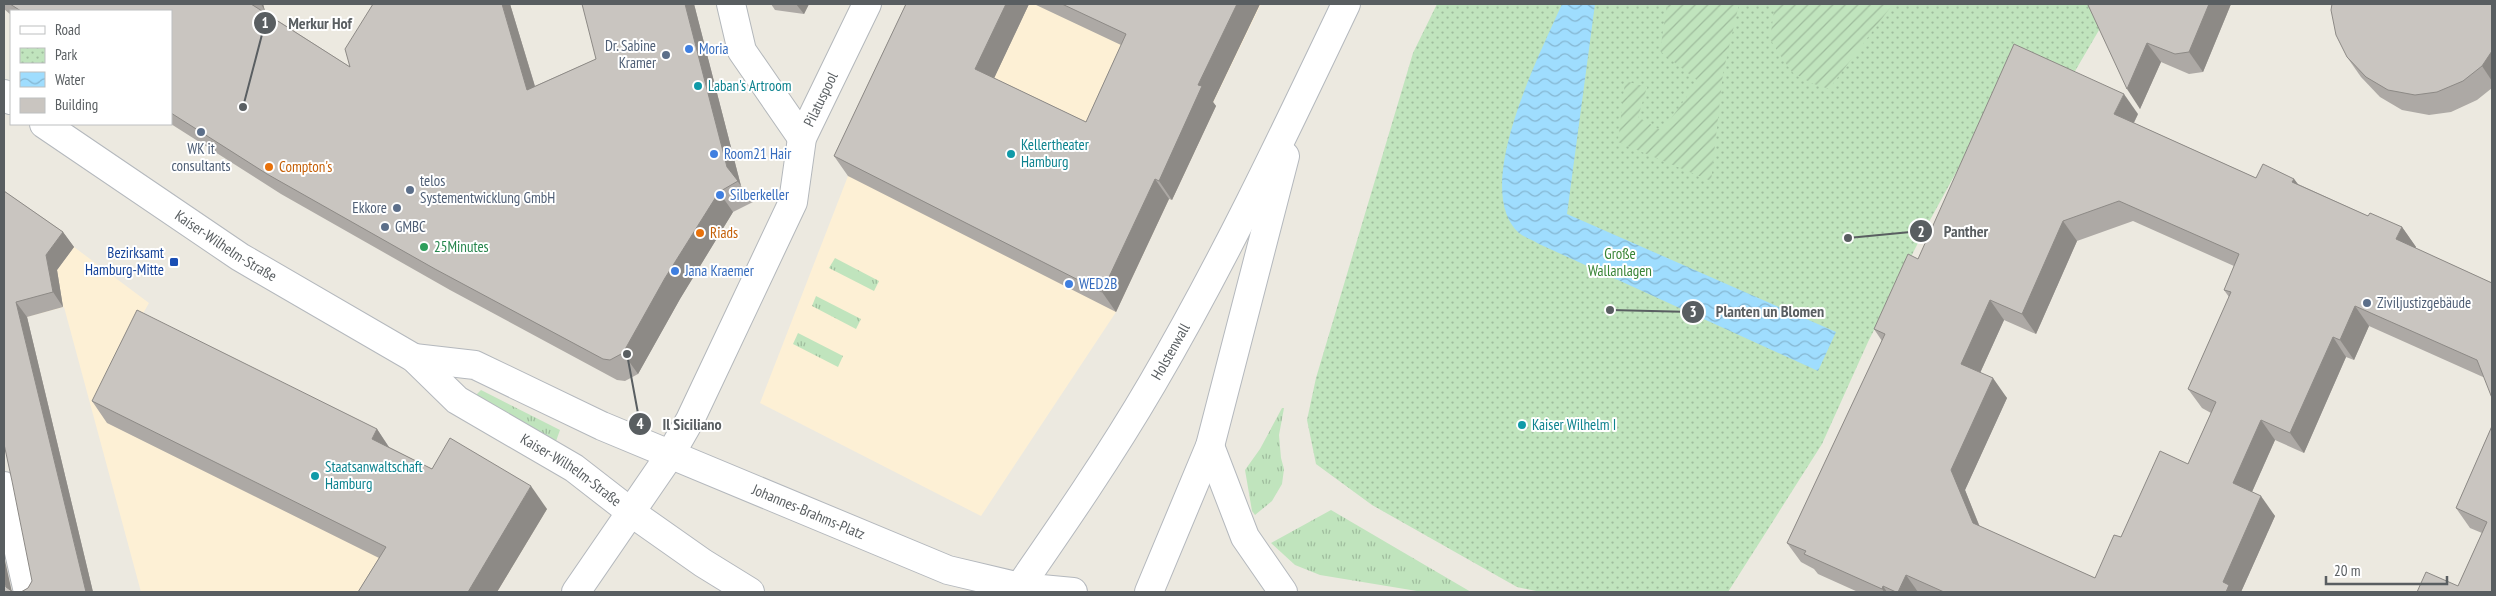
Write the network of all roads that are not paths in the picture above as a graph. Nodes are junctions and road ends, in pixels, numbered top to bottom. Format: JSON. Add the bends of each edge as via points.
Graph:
{"nodes":[{"id":1,"x":731,"y":4,"type":"edge"},
{"id":2,"x":867,"y":4,"type":"edge"},
{"id":3,"x":1346,"y":4,"type":"edge"},
{"id":4,"x":1299,"y":102,"type":"junction"},
{"id":5,"x":45,"y":125,"type":"edge"},
{"id":6,"x":802,"y":138,"type":"junction"},
{"id":7,"x":414,"y":358,"type":"junction"},
{"id":8,"x":1210,"y":446,"type":"junction"},
{"id":9,"x":670,"y":455,"type":"junction"},
{"id":10,"x":4,"y":486,"type":"edge"},
{"id":11,"x":632,"y":513,"type":"junction"},
{"id":12,"x":1055,"y":537,"type":"junction"},
{"id":13,"x":1161,"y":565,"type":"junction"},
{"id":14,"x":948,"y":570,"type":"junction"},
{"id":15,"x":1018,"y":590,"type":"edge"},
{"id":16,"x":28,"y":592,"type":"edge"},
{"id":17,"x":576,"y":592,"type":"edge"},
{"id":18,"x":750,"y":592,"type":"edge"},
{"id":19,"x":964,"y":592,"type":"edge"},
{"id":20,"x":1059,"y":592,"type":"edge"},
{"id":21,"x":1129,"y":592,"type":"edge"},
{"id":22,"x":1149,"y":592,"type":"edge"},
{"id":23,"x":1283,"y":592,"type":"edge"}],
"edges":[{"from":1,"to":6,"type":"main road","via":[[742,52]]},
{"from":2,"to":6,"type":"main road","name":"Pilatuspool"},
{"from":3,"to":4,"type":"main road","name":"Holstenwall"},
{"from":4,"to":8,"type":"main road","name":"Holstenwall"},
{"from":4,"to":12,"type":"main road","name":"Holstenwall","via":[[1186,325],[1142,401]]},
{"from":5,"to":7,"type":"main road","name":"Kaiser-Wilhelm-Straße","via":[[240,258]]},
{"from":6,"to":9,"type":"main road","name":"Pilatuspool","via":[[793,202],[690,420]]},
{"from":7,"to":9,"type":"main road","name":"Kaiser-Wilhelm-Straße","via":[[476,365]]},
{"from":7,"to":11,"type":"main road","name":"Kaiser-Wilhelm-Straße","via":[[457,400],[574,468]]},
{"from":8,"to":13,"type":"main road","name":"Holstenwall"},
{"from":8,"to":23,"type":"main road","via":[[1245,537]]},
{"from":9,"to":11,"type":"main road"},
{"from":9,"to":14,"type":"main road","name":"Johannes-Brahms-Platz"},
{"from":10,"to":16,"type":"main road"},
{"from":11,"to":17,"type":"main road"},
{"from":11,"to":18,"type":"main road"},
{"from":12,"to":15,"type":"main road","name":"Holstenwall"},
{"from":12,"to":20,"type":"main road","name":"Johannes-Brahms-Platz"},
{"from":13,"to":21,"type":"main road"},
{"from":13,"to":22,"type":"main road","name":"Holstenwall"},
{"from":14,"to":15,"type":"main road","name":"Johannes-Brahms-Platz"},
{"from":14,"to":19,"type":"main road"},
{"from":15,"to":20,"type":"main road","name":"Johannes-Brahms-Platz"}]}
